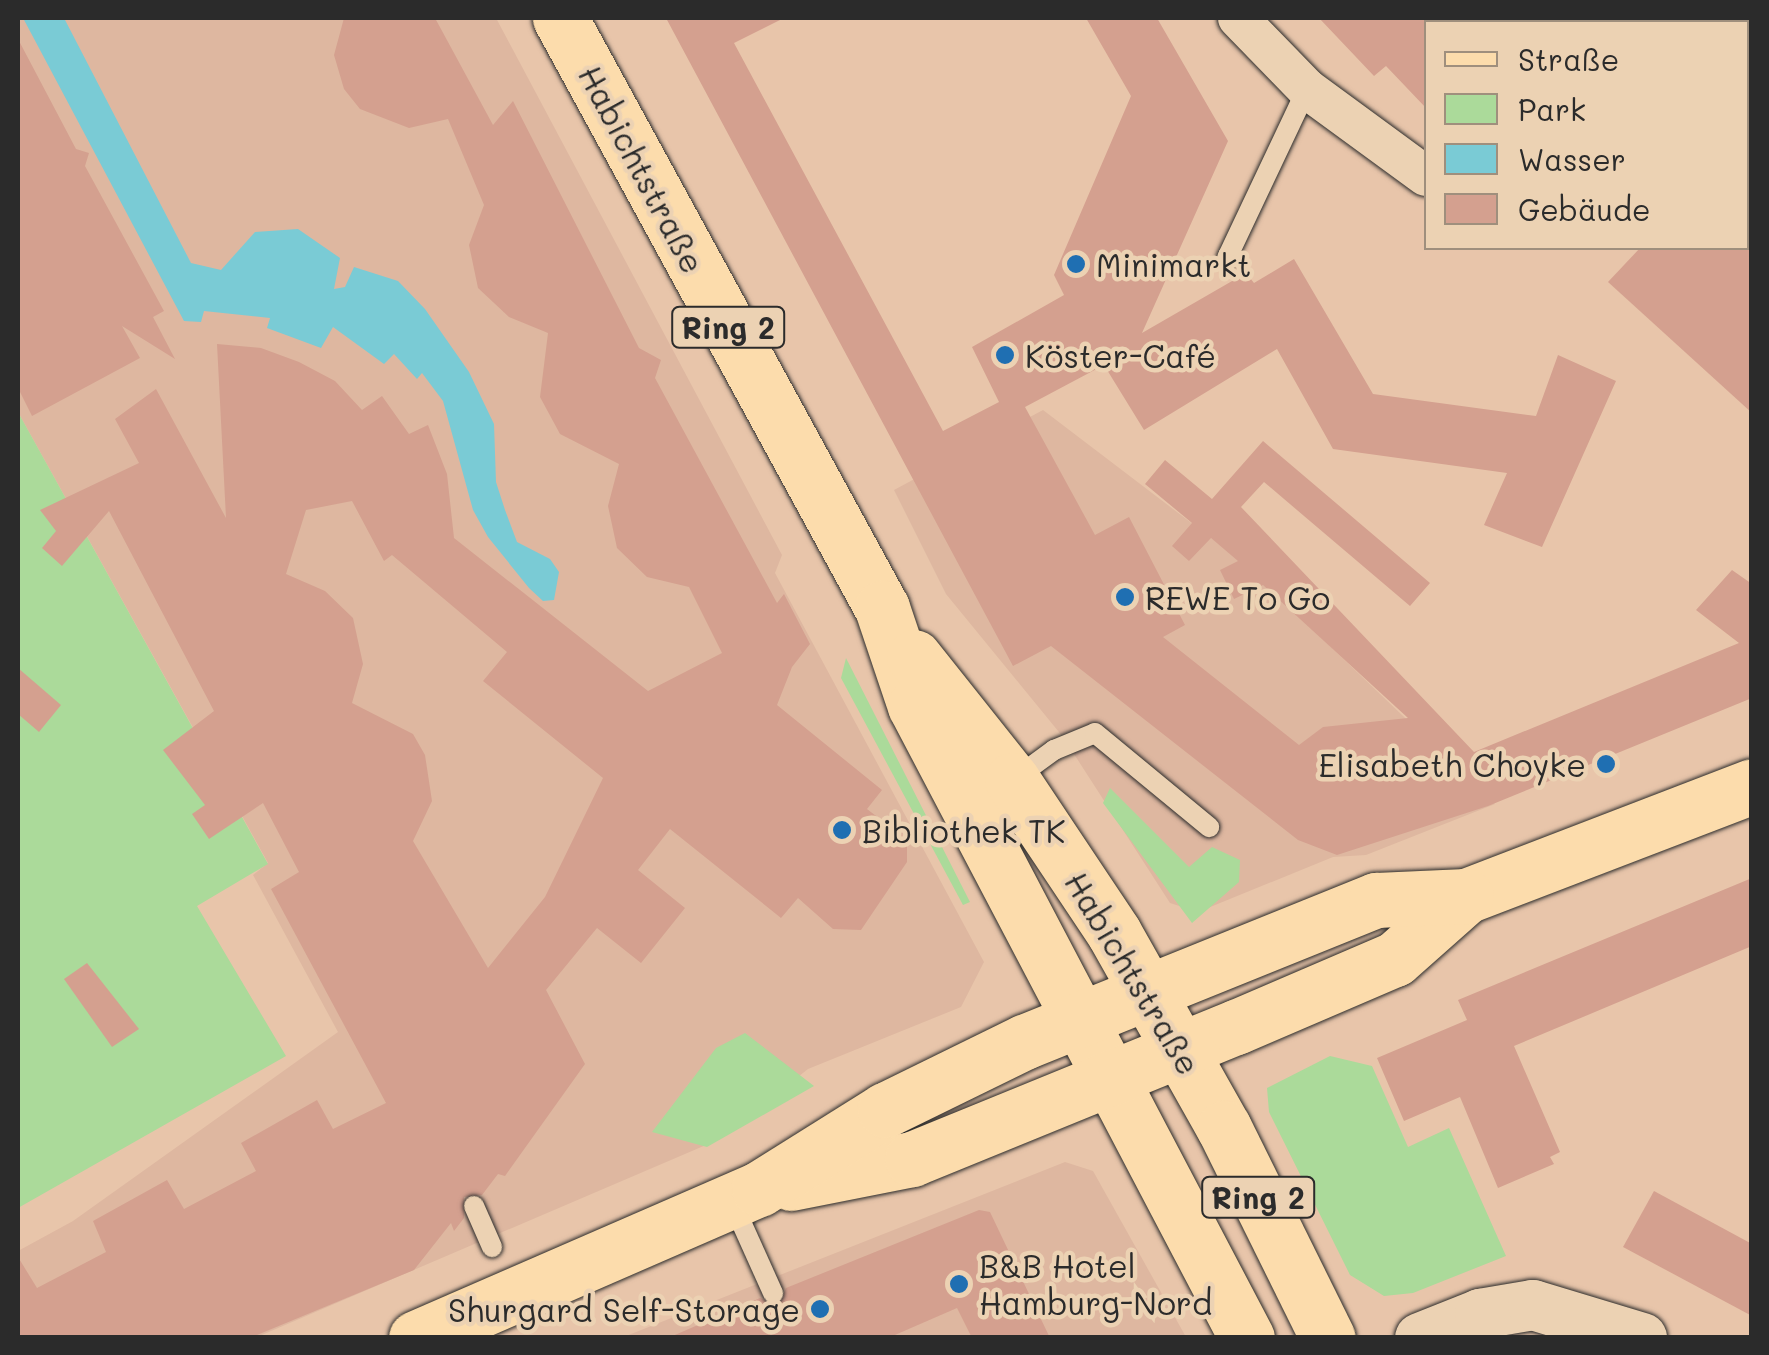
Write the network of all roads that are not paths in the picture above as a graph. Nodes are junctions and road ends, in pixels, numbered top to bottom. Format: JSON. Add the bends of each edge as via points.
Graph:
{"nodes":[{"id":1,"x":560,"y":18,"type":"edge"},
{"id":2,"x":1238,"y":18,"type":"edge"},
{"id":3,"x":1307,"y":89,"type":"junction"},
{"id":4,"x":1424,"y":175,"type":"edge"},
{"id":5,"x":1227,"y":258,"type":"dead end"},
{"id":6,"x":895,"y":636,"type":"junction"},
{"id":7,"x":1012,"y":780,"type":"junction"},
{"id":8,"x":1752,"y":786,"type":"edge"},
{"id":9,"x":1209,"y":827,"type":"dead end"},
{"id":10,"x":1466,"y":896,"type":"junction"},
{"id":11,"x":1146,"y":992,"type":"junction"},
{"id":12,"x":1081,"y":1018,"type":"junction"},
{"id":13,"x":1178,"y":1048,"type":"junction"},
{"id":14,"x":1108,"y":1076,"type":"junction"},
{"id":15,"x":746,"y":1195,"type":"junction"},
{"id":16,"x":474,"y":1206,"type":"dead end"},
{"id":17,"x":492,"y":1247,"type":"dead end"},
{"id":18,"x":772,"y":1294,"type":"dead end"},
{"id":19,"x":1566,"y":1329,"type":"edge"},
{"id":20,"x":416,"y":1338,"type":"edge"},
{"id":21,"x":1247,"y":1338,"type":"edge"},
{"id":22,"x":1328,"y":1338,"type":"edge"},
{"id":23,"x":1420,"y":1338,"type":"edge"},
{"id":24,"x":1642,"y":1338,"type":"edge"}],
"edges":[{"from":1,"to":6,"type":"main road","name":"Habichtstraße","number":"Ring 2"},
{"from":2,"to":3,"type":"street"},
{"from":3,"to":4,"type":"street"},
{"from":3,"to":5,"type":"lane"},
{"from":6,"to":7,"type":"main road","name":"Habichtstraße","number":"Ring 2"},
{"from":6,"to":12,"type":"main road","name":"Habichtstraße","number":"Ring 2","via":[[915,706]]},
{"from":7,"to":9,"type":"lane","via":[[1054,750],[1095,733]]},
{"from":7,"to":11,"type":"main road","name":"Habichtstraße","number":"Ring 2"},
{"from":8,"to":10,"type":"main road"},
{"from":10,"to":11,"type":"main road","via":[[1376,900]]},
{"from":10,"to":13,"type":"main road","via":[[1396,958]]},
{"from":11,"to":12,"type":"main road"},
{"from":11,"to":13,"type":"main road","name":"Habichtstraße","number":"Ring 2"},
{"from":12,"to":14,"type":"main road","name":"Habichtstraße","number":"Ring 2"},
{"from":12,"to":15,"type":"main road","via":[[884,1110]]},
{"from":13,"to":14,"type":"main road"},
{"from":13,"to":22,"type":"main road","name":"Habichtstraße","number":"Ring 2"},
{"from":14,"to":15,"type":"main road","via":[[912,1159]]},
{"from":14,"to":21,"type":"main road","name":"Habichtstraße","number":"Ring 2"},
{"from":15,"to":18,"type":"lane"},
{"from":15,"to":20,"type":"main road"},
{"from":16,"to":17,"type":"lane"},
{"from":19,"to":23,"type":"street","via":[[1517,1306]]},
{"from":19,"to":24,"type":"street"}]}
